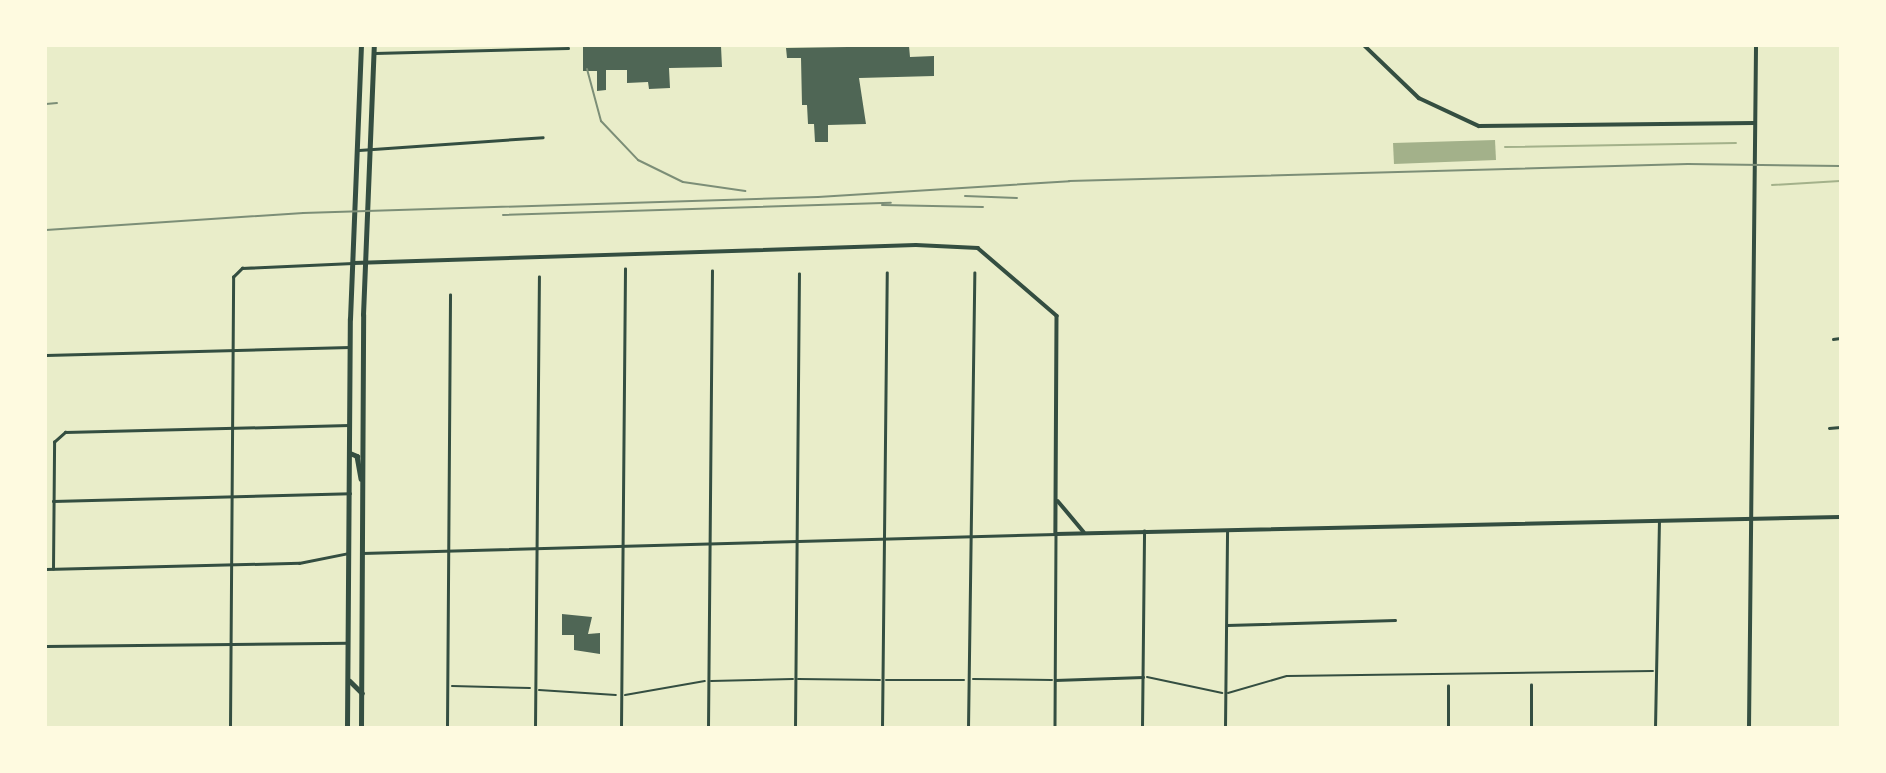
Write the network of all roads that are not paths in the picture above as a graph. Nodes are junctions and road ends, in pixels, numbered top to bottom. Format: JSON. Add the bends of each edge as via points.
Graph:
{"nodes":[{"id":1,"x":361,"y":46,"type":"edge"},
{"id":2,"x":374,"y":46,"type":"edge"},
{"id":3,"x":425,"y":46,"type":"edge"},
{"id":4,"x":1365,"y":46,"type":"edge"},
{"id":5,"x":1756,"y":46,"type":"edge"},
{"id":6,"x":568,"y":48,"type":"dead end"},
{"id":7,"x":425,"y":52,"type":"junction"},
{"id":8,"x":374,"y":53,"type":"junction"},
{"id":9,"x":1754,"y":123,"type":"junction"},
{"id":10,"x":543,"y":137,"type":"dead end"},
{"id":11,"x":373,"y":149,"type":"junction"},
{"id":12,"x":359,"y":150,"type":"junction"},
{"id":13,"x":354,"y":263,"type":"junction"},
{"id":14,"x":367,"y":263,"type":"junction"},
{"id":15,"x":625,"y":269,"type":"dead end"},
{"id":16,"x":712,"y":271,"type":"dead end"},
{"id":17,"x":974,"y":272,"type":"dead end"},
{"id":18,"x":799,"y":274,"type":"dead end"},
{"id":19,"x":887,"y":274,"type":"dead end"},
{"id":20,"x":539,"y":276,"type":"dead end"},
{"id":21,"x":450,"y":295,"type":"dead end"},
{"id":22,"x":1840,"y":338,"type":"edge"},
{"id":23,"x":1833,"y":339,"type":"dead end"},
{"id":24,"x":350,"y":347,"type":"junction"},
{"id":25,"x":232,"y":349,"type":"junction"},
{"id":26,"x":46,"y":355,"type":"edge"},
{"id":27,"x":349,"y":425,"type":"junction"},
{"id":28,"x":231,"y":427,"type":"junction"},
{"id":29,"x":1840,"y":427,"type":"edge"},
{"id":30,"x":1829,"y":428,"type":"dead end"},
{"id":31,"x":350,"y":453,"type":"junction"},
{"id":32,"x":362,"y":483,"type":"junction"},
{"id":33,"x":350,"y":493,"type":"junction"},
{"id":34,"x":231,"y":495,"type":"junction"},
{"id":35,"x":1057,"y":500,"type":"junction"},
{"id":36,"x":53,"y":501,"type":"junction"},
{"id":37,"x":1840,"y":517,"type":"edge"},
{"id":38,"x":1751,"y":519,"type":"junction"},
{"id":39,"x":1659,"y":522,"type":"junction"},
{"id":40,"x":1227,"y":529,"type":"junction"},
{"id":41,"x":1144,"y":531,"type":"junction"},
{"id":42,"x":1085,"y":533,"type":"junction"},
{"id":43,"x":1056,"y":534,"type":"junction"},
{"id":44,"x":970,"y":536,"type":"junction"},
{"id":45,"x":884,"y":538,"type":"junction"},
{"id":46,"x":796,"y":541,"type":"junction"},
{"id":47,"x":709,"y":543,"type":"junction"},
{"id":48,"x":623,"y":545,"type":"junction"},
{"id":49,"x":535,"y":548,"type":"junction"},
{"id":50,"x":449,"y":550,"type":"junction"},
{"id":51,"x":349,"y":553,"type":"junction"},
{"id":52,"x":362,"y":553,"type":"junction"},
{"id":53,"x":230,"y":563,"type":"junction"},
{"id":54,"x":46,"y":569,"type":"edge"},
{"id":55,"x":53,"y":569,"type":"junction"},
{"id":56,"x":1395,"y":620,"type":"dead end"},
{"id":57,"x":1226,"y":625,"type":"junction"},
{"id":58,"x":348,"y":643,"type":"junction"},
{"id":59,"x":229,"y":644,"type":"junction"},
{"id":60,"x":46,"y":646,"type":"edge"},
{"id":61,"x":348,"y":677,"type":"junction"},
{"id":62,"x":1143,"y":677,"type":"junction"},
{"id":63,"x":1055,"y":680,"type":"junction"},
{"id":64,"x":1531,"y":685,"type":"dead end"},
{"id":65,"x":1448,"y":686,"type":"dead end"},
{"id":66,"x":362,"y":693,"type":"junction"},
{"id":67,"x":347,"y":710,"type":"junction"},
{"id":68,"x":361,"y":720,"type":"junction"},
{"id":69,"x":230,"y":727,"type":"edge"},
{"id":70,"x":347,"y":727,"type":"edge"},
{"id":71,"x":361,"y":727,"type":"edge"},
{"id":72,"x":447,"y":727,"type":"edge"},
{"id":73,"x":535,"y":727,"type":"edge"},
{"id":74,"x":621,"y":727,"type":"edge"},
{"id":75,"x":708,"y":727,"type":"edge"},
{"id":76,"x":795,"y":727,"type":"edge"},
{"id":77,"x":882,"y":727,"type":"edge"},
{"id":78,"x":968,"y":727,"type":"edge"},
{"id":79,"x":1055,"y":727,"type":"edge"},
{"id":80,"x":1142,"y":727,"type":"edge"},
{"id":81,"x":1225,"y":727,"type":"edge"},
{"id":82,"x":1448,"y":727,"type":"edge"},
{"id":83,"x":1531,"y":727,"type":"edge"},
{"id":84,"x":1655,"y":727,"type":"edge"},
{"id":85,"x":1749,"y":727,"type":"edge"}],
"edges":[{"from":1,"to":12,"type":"main road"},
{"from":2,"to":8,"type":"main road"},
{"from":3,"to":7,"type":"street"},
{"from":4,"to":9,"type":"street","via":[[1419,98],[1479,126]]},
{"from":5,"to":9,"type":"street"},
{"from":6,"to":7,"type":"street"},
{"from":7,"to":8,"type":"street"},
{"from":8,"to":11,"type":"main road"},
{"from":9,"to":38,"type":"street"},
{"from":10,"to":11,"type":"street"},
{"from":11,"to":12,"type":"street"},
{"from":11,"to":14,"type":"main road"},
{"from":12,"to":13,"type":"main road"},
{"from":13,"to":14,"type":"street"},
{"from":13,"to":24,"type":"main road"},
{"from":13,"to":25,"type":"street","via":[[237,271]]},
{"from":14,"to":32,"type":"main road"},
{"from":14,"to":35,"type":"street","via":[[954,244],[986,252],[1049,304],[1059,324]]},
{"from":15,"to":48,"type":"street"},
{"from":16,"to":47,"type":"street"},
{"from":17,"to":44,"type":"street"},
{"from":18,"to":46,"type":"street"},
{"from":19,"to":45,"type":"street"},
{"from":20,"to":49,"type":"street"},
{"from":21,"to":50,"type":"street"},
{"from":22,"to":23,"type":"street"},
{"from":24,"to":25,"type":"street"},
{"from":24,"to":27,"type":"main road"},
{"from":25,"to":26,"type":"street"},
{"from":25,"to":28,"type":"street"},
{"from":27,"to":28,"type":"street"},
{"from":27,"to":31,"type":"main road"},
{"from":28,"to":34,"type":"street"},
{"from":28,"to":36,"type":"street","via":[[58,435]]},
{"from":29,"to":30,"type":"street"},
{"from":31,"to":32,"type":"main road","via":[[357,456]]},
{"from":31,"to":33,"type":"main road"},
{"from":32,"to":52,"type":"main road"},
{"from":33,"to":34,"type":"street"},
{"from":33,"to":51,"type":"main road"},
{"from":34,"to":36,"type":"street"},
{"from":34,"to":53,"type":"street"},
{"from":35,"to":42,"type":"street"},
{"from":35,"to":43,"type":"street"},
{"from":36,"to":55,"type":"street"},
{"from":37,"to":38,"type":"street"},
{"from":38,"to":39,"type":"street"},
{"from":38,"to":85,"type":"street"},
{"from":39,"to":40,"type":"street"},
{"from":39,"to":84,"type":"street"},
{"from":40,"to":41,"type":"street"},
{"from":40,"to":57,"type":"street"},
{"from":41,"to":42,"type":"street"},
{"from":41,"to":62,"type":"street"},
{"from":42,"to":43,"type":"street"},
{"from":43,"to":44,"type":"street"},
{"from":43,"to":63,"type":"street"},
{"from":44,"to":45,"type":"street"},
{"from":44,"to":78,"type":"street"},
{"from":45,"to":46,"type":"street"},
{"from":45,"to":77,"type":"street"},
{"from":46,"to":47,"type":"street"},
{"from":46,"to":76,"type":"street"},
{"from":47,"to":48,"type":"street"},
{"from":47,"to":75,"type":"street"},
{"from":48,"to":49,"type":"street"},
{"from":48,"to":74,"type":"street"},
{"from":49,"to":50,"type":"street"},
{"from":49,"to":73,"type":"street"},
{"from":50,"to":52,"type":"street"},
{"from":50,"to":72,"type":"street"},
{"from":51,"to":53,"type":"street","via":[[299,563]]},
{"from":51,"to":58,"type":"main road"},
{"from":52,"to":66,"type":"main road"},
{"from":53,"to":55,"type":"street"},
{"from":53,"to":59,"type":"street"},
{"from":54,"to":55,"type":"street"},
{"from":56,"to":57,"type":"street"},
{"from":57,"to":81,"type":"street"},
{"from":58,"to":59,"type":"street"},
{"from":58,"to":61,"type":"main road"},
{"from":59,"to":60,"type":"street"},
{"from":59,"to":69,"type":"street"},
{"from":61,"to":66,"type":"main road"},
{"from":61,"to":67,"type":"main road"},
{"from":62,"to":63,"type":"street"},
{"from":62,"to":80,"type":"street"},
{"from":63,"to":79,"type":"street"},
{"from":64,"to":83,"type":"street"},
{"from":65,"to":82,"type":"street"},
{"from":66,"to":68,"type":"main road"},
{"from":67,"to":68,"type":"main road"},
{"from":67,"to":70,"type":"main road"},
{"from":68,"to":71,"type":"main road"}]}
